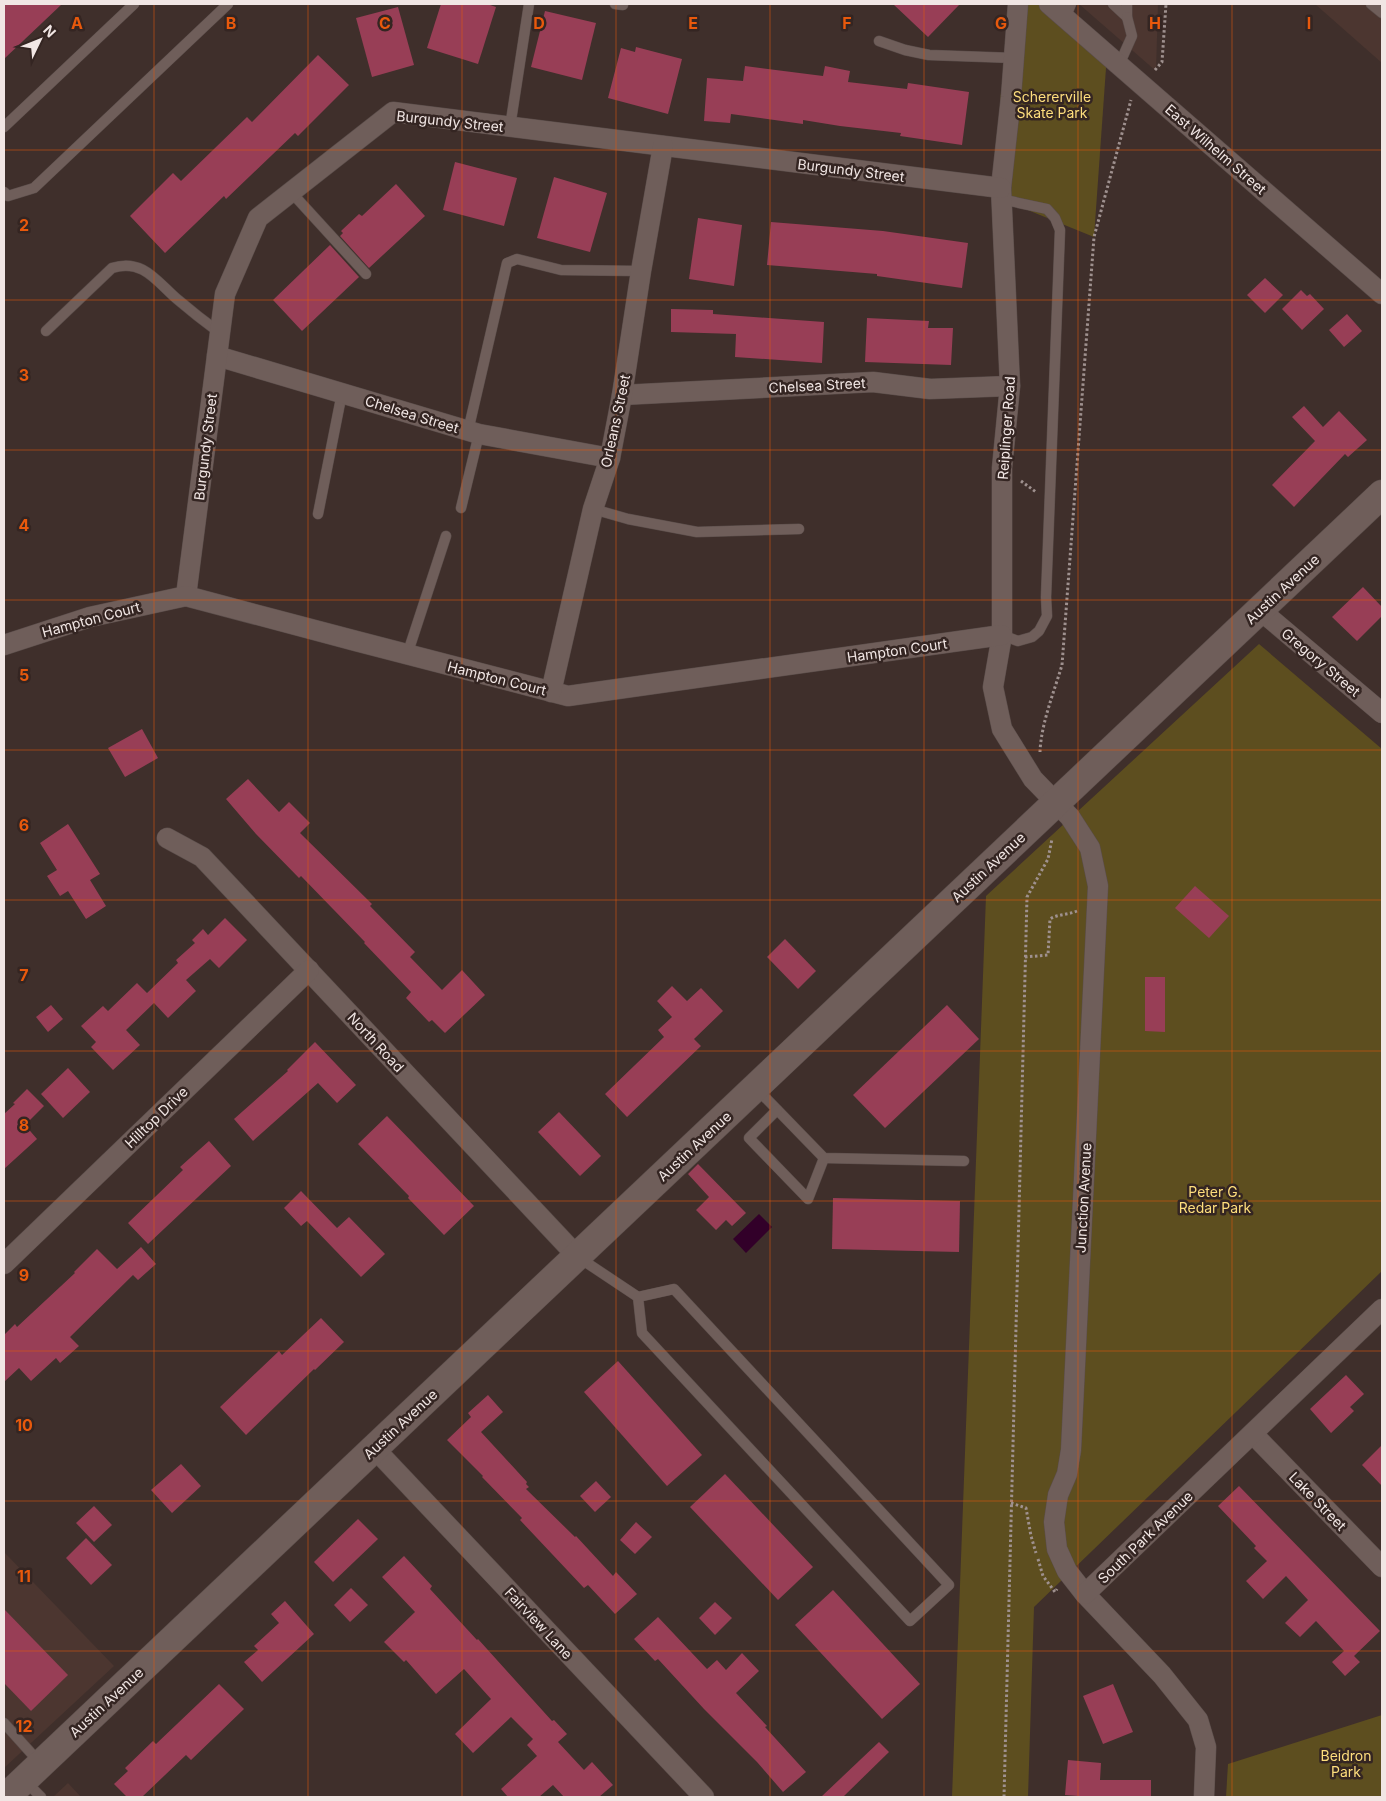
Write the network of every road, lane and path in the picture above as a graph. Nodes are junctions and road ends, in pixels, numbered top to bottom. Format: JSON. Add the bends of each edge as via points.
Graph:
{"nodes":[{"id":1,"x":134,"y":4,"type":"edge"},
{"id":2,"x":228,"y":4,"type":"edge"},
{"id":3,"x":529,"y":4,"type":"edge"},
{"id":4,"x":1018,"y":4,"type":"edge"},
{"id":5,"x":1049,"y":4,"type":"edge"},
{"id":6,"x":1113,"y":4,"type":"edge"},
{"id":7,"x":1127,"y":4,"type":"edge"},
{"id":8,"x":1166,"y":4,"type":"edge"},
{"id":9,"x":1371,"y":4,"type":"edge"},
{"id":10,"x":1068,"y":11,"type":"edge"},
{"id":11,"x":1382,"y":13,"type":"edge"},
{"id":12,"x":1127,"y":17,"type":"junction"},
{"id":13,"x":879,"y":42,"type":"dead end"},
{"id":14,"x":1014,"y":58,"type":"junction"},
{"id":15,"x":1119,"y":65,"type":"junction"},
{"id":16,"x":1142,"y":85,"type":"junction"},
{"id":17,"x":4,"y":127,"type":"edge"},
{"id":18,"x":510,"y":127,"type":"junction"},
{"id":19,"x":663,"y":146,"type":"junction"},
{"id":20,"x":4,"y":192,"type":"edge"},
{"id":21,"x":291,"y":192,"type":"junction"},
{"id":22,"x":1000,"y":194,"type":"junction"},
{"id":23,"x":641,"y":271,"type":"junction"},
{"id":24,"x":366,"y":274,"type":"dead end"},
{"id":25,"x":1382,"y":294,"type":"edge"},
{"id":26,"x":46,"y":331,"type":"dead end"},
{"id":27,"x":220,"y":333,"type":"junction"},
{"id":28,"x":217,"y":356,"type":"junction"},
{"id":29,"x":1010,"y":386,"type":"junction"},
{"id":30,"x":342,"y":393,"type":"junction"},
{"id":31,"x":622,"y":396,"type":"junction"},
{"id":32,"x":474,"y":433,"type":"junction"},
{"id":33,"x":610,"y":458,"type":"junction"},
{"id":34,"x":1382,"y":494,"type":"edge"},
{"id":35,"x":461,"y":508,"type":"dead end"},
{"id":36,"x":593,"y":509,"type":"junction"},
{"id":37,"x":318,"y":514,"type":"dead end"},
{"id":38,"x":799,"y":529,"type":"dead end"},
{"id":39,"x":446,"y":536,"type":"dead end"},
{"id":40,"x":186,"y":596,"type":"junction"},
{"id":41,"x":1260,"y":610,"type":"junction"},
{"id":42,"x":1002,"y":635,"type":"junction"},
{"id":43,"x":4,"y":645,"type":"edge"},
{"id":44,"x":407,"y":655,"type":"junction"},
{"id":45,"x":551,"y":692,"type":"junction"},
{"id":46,"x":1382,"y":714,"type":"edge"},
{"id":47,"x":1040,"y":754,"type":"dead end"},
{"id":48,"x":1063,"y":810,"type":"junction"},
{"id":49,"x":167,"y":838,"type":"dead end"},
{"id":50,"x":1097,"y":900,"type":"junction"},
{"id":51,"x":1025,"y":957,"type":"junction"},
{"id":52,"x":309,"y":970,"type":"junction"},
{"id":53,"x":755,"y":1088,"type":"junction"},
{"id":54,"x":777,"y":1110,"type":"junction"},
{"id":55,"x":824,"y":1158,"type":"junction"},
{"id":56,"x":964,"y":1161,"type":"dead end"},
{"id":57,"x":577,"y":1256,"type":"junction"},
{"id":58,"x":4,"y":1264,"type":"edge"},
{"id":59,"x":638,"y":1296,"type":"junction"},
{"id":60,"x":1382,"y":1308,"type":"edge"},
{"id":61,"x":1254,"y":1434,"type":"junction"},
{"id":62,"x":374,"y":1448,"type":"junction"},
{"id":63,"x":1382,"y":1567,"type":"edge"},
{"id":64,"x":1086,"y":1594,"type":"junction"},
{"id":65,"x":4,"y":1723,"type":"edge"},
{"id":66,"x":28,"y":1784,"type":"edge"},
{"id":67,"x":704,"y":1797,"type":"edge"},
{"id":68,"x":1004,"y":1797,"type":"edge"},
{"id":69,"x":1204,"y":1797,"type":"edge"}],
"edges":[{"from":1,"to":17,"type":"lane"},
{"from":2,"to":20,"type":"lane","via":[[34,188],[8,196]]},
{"from":3,"to":18,"type":"lane"},
{"from":4,"to":14,"type":"street","name":"Reiplinger Road"},
{"from":5,"to":10,"type":"street","name":"East Wilhelm Street"},
{"from":6,"to":12,"type":"lane"},
{"from":7,"to":12,"type":"lane"},
{"from":8,"to":16,"type":"path","via":[[1162,62]]},
{"from":9,"to":11,"type":"lane"},
{"from":10,"to":15,"type":"street","name":"East Wilhelm Street"},
{"from":12,"to":15,"type":"lane","via":[[1132,36]]},
{"from":13,"to":14,"type":"lane","via":[[929,55]]},
{"from":14,"to":22,"type":"street","name":"Reiplinger Road"},
{"from":15,"to":16,"type":"street","name":"East Wilhelm Street"},
{"from":16,"to":25,"type":"street","name":"East Wilhelm Street"},
{"from":16,"to":47,"type":"path","via":[[1132,96],[1094,237],[1062,665],[1049,706]]},
{"from":18,"to":19,"type":"street","name":"Burgundy Street"},
{"from":18,"to":21,"type":"street","name":"Burgundy Street","via":[[393,112]]},
{"from":19,"to":22,"type":"street","name":"Burgundy Street"},
{"from":19,"to":23,"type":"street","name":"Orleans Street"},
{"from":21,"to":24,"type":"lane"},
{"from":21,"to":27,"type":"street","name":"Burgundy Street","via":[[258,218],[225,294]]},
{"from":22,"to":29,"type":"street","name":"Reiplinger Road"},
{"from":22,"to":42,"type":"lane","via":[[1046,209],[1060,230],[1047,616],[1032,637],[1018,640]]},
{"from":23,"to":31,"type":"street","name":"Orleans Street"},
{"from":23,"to":32,"type":"lane","via":[[561,270],[517,258],[507,263]]},
{"from":26,"to":27,"type":"lane","via":[[112,268],[122,265],[154,275],[176,298]]},
{"from":27,"to":28,"type":"street","name":"Burgundy Street"},
{"from":28,"to":30,"type":"street","name":"Chelsea Street"},
{"from":28,"to":40,"type":"street","name":"Burgundy Street"},
{"from":29,"to":31,"type":"street","name":"Chelsea Street","via":[[930,389],[873,382]]},
{"from":29,"to":42,"type":"street","name":"Reiplinger Road","via":[[1002,468]]},
{"from":30,"to":32,"type":"street","name":"Chelsea Street"},
{"from":30,"to":37,"type":"lane"},
{"from":31,"to":33,"type":"street","name":"Orleans Street"},
{"from":32,"to":33,"type":"street","name":"Chelsea Street"},
{"from":32,"to":35,"type":"lane"},
{"from":33,"to":36,"type":"street","name":"Orleans Street"},
{"from":34,"to":41,"type":"street","name":"Austin Avenue"},
{"from":36,"to":38,"type":"lane","via":[[697,532]]},
{"from":36,"to":45,"type":"street","name":"Orleans Street"},
{"from":39,"to":44,"type":"lane"},
{"from":40,"to":43,"type":"street","name":"Hampton Court","via":[[90,617]]},
{"from":40,"to":44,"type":"street","name":"Hampton Court"},
{"from":41,"to":46,"type":"street","name":"Gregory Street"},
{"from":41,"to":48,"type":"street","name":"Austin Avenue"},
{"from":42,"to":45,"type":"street","name":"Hampton Court","via":[[568,696]]},
{"from":42,"to":48,"type":"street","name":"Reiplinger Road","via":[[993,687],[1002,729],[1033,779]]},
{"from":44,"to":45,"type":"street","name":"Hampton Court"},
{"from":48,"to":50,"type":"street","name":"Junction Avenue","via":[[1090,848],[1098,886]]},
{"from":48,"to":51,"type":"path","via":[[1048,859],[1026,897]]},
{"from":48,"to":53,"type":"street","name":"Austin Avenue"},
{"from":49,"to":52,"type":"street","name":"North Road","via":[[202,857]]},
{"from":50,"to":51,"type":"path","via":[[1068,915],[1050,919],[1048,955]]},
{"from":50,"to":64,"type":"street","name":"Junction Avenue","via":[[1071,1450],[1054,1522],[1057,1549],[1068,1571]]},
{"from":51,"to":68,"type":"path"},
{"from":52,"to":57,"type":"street","name":"North Road"},
{"from":52,"to":58,"type":"street","name":"Hilltop Drive"},
{"from":53,"to":54,"type":"lane"},
{"from":53,"to":57,"type":"street","name":"Austin Avenue"},
{"from":54,"to":55,"type":"lane"},
{"from":54,"to":55,"type":"lane","via":[[749,1138],[808,1199]]},
{"from":55,"to":56,"type":"lane"},
{"from":57,"to":59,"type":"lane"},
{"from":57,"to":62,"type":"street","name":"Austin Avenue"},
{"from":59,"to":59,"type":"lane","via":[[674,1289],[949,1585],[910,1621],[642,1332]]},
{"from":60,"to":61,"type":"street","name":"South Park Avenue"},
{"from":61,"to":63,"type":"street","name":"Lake Street"},
{"from":61,"to":64,"type":"street","name":"South Park Avenue"},
{"from":62,"to":66,"type":"street","name":"Austin Avenue"},
{"from":62,"to":67,"type":"street","name":"Fairview Lane"},
{"from":64,"to":69,"type":"street","name":"South Park Avenue","via":[[1162,1675],[1198,1720],[1206,1747]]},
{"from":65,"to":66,"type":"lane"}]}
